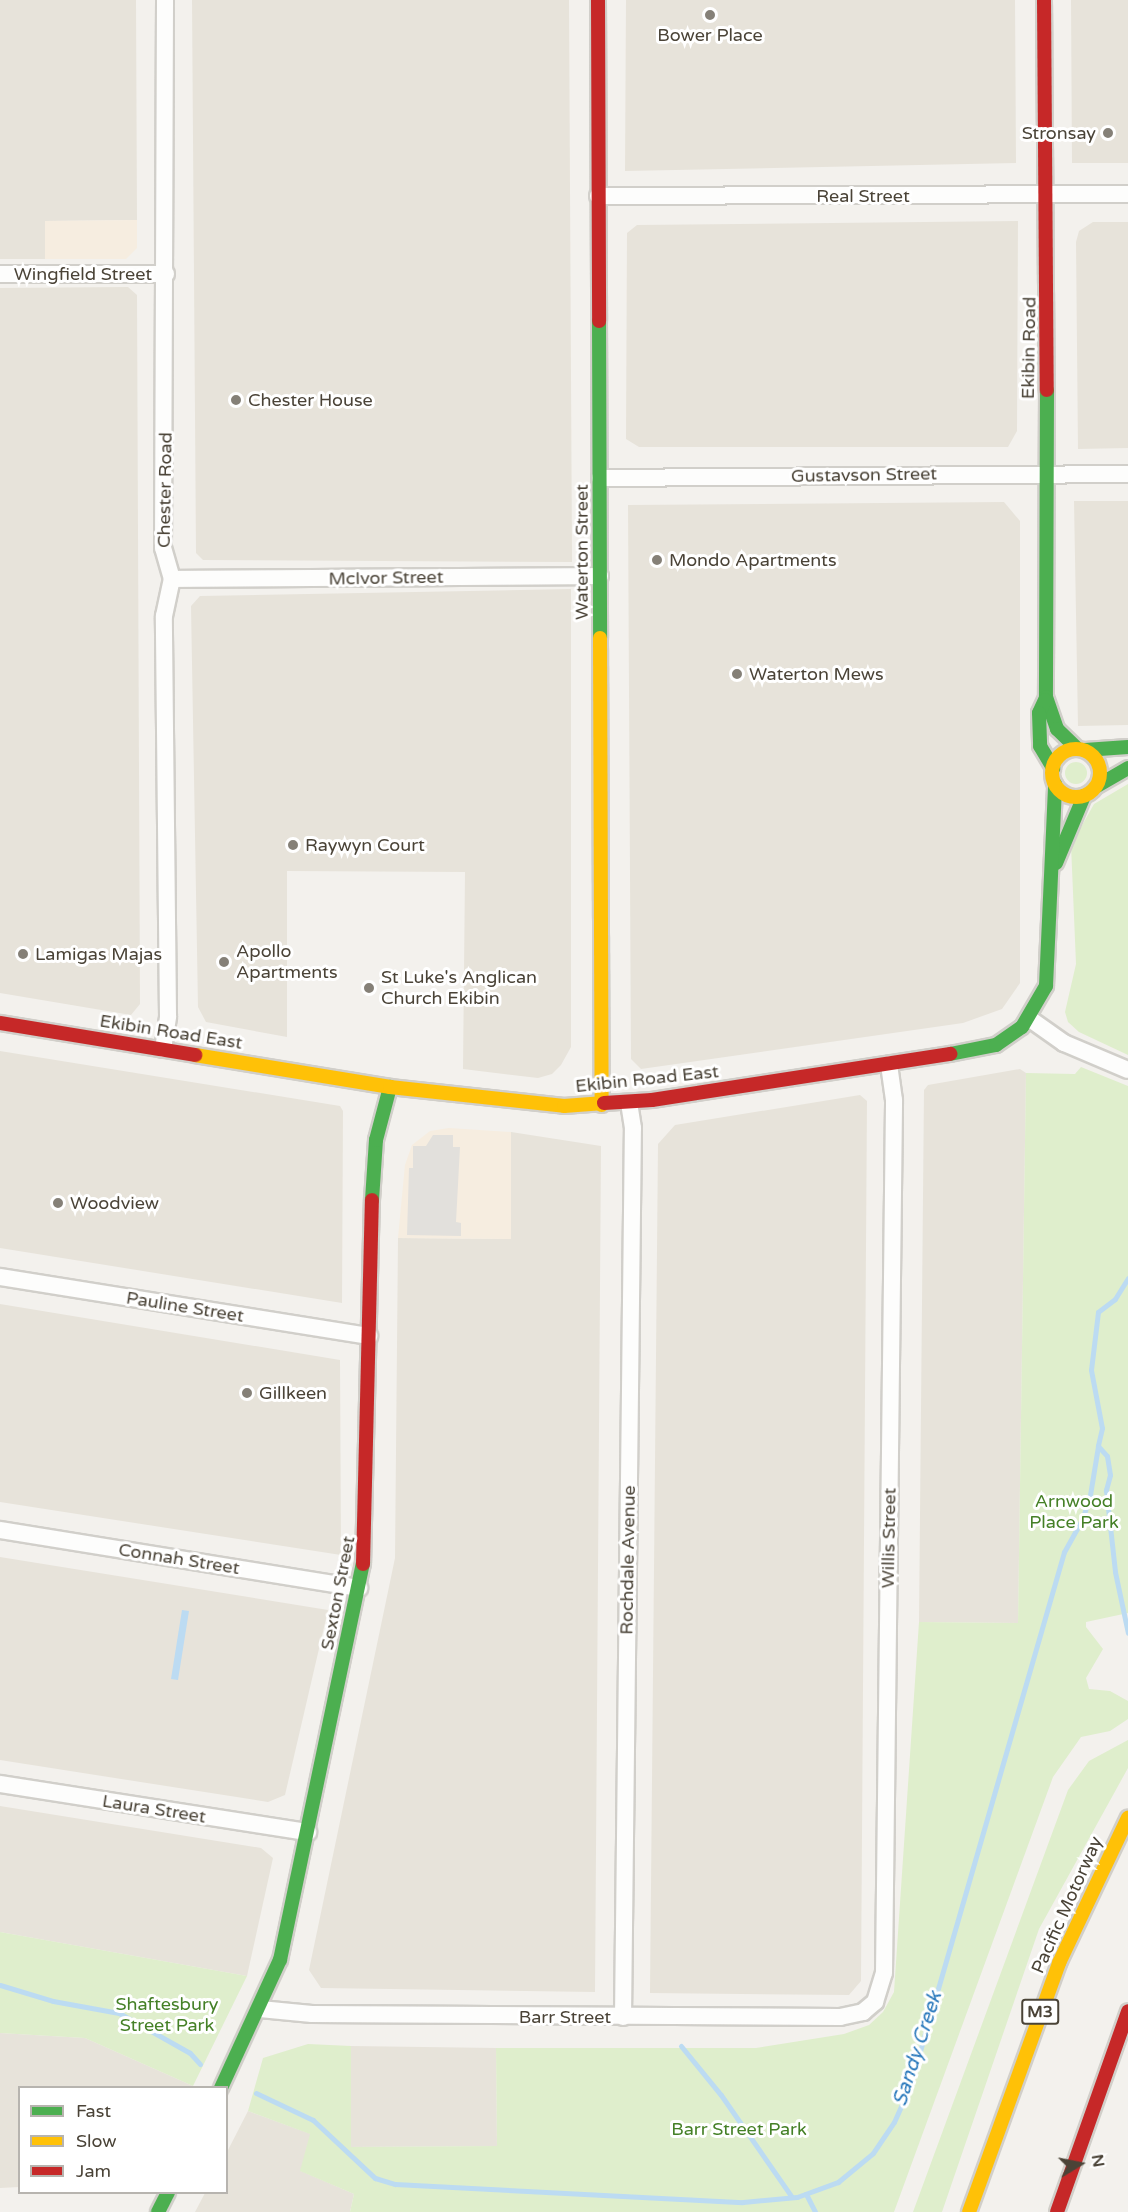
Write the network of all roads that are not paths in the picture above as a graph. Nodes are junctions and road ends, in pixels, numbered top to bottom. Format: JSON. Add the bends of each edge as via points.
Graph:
{"nodes":[{"id":1,"x":165,"y":0,"type":"edge"},
{"id":2,"x":598,"y":0,"type":"edge"},
{"id":3,"x":1044,"y":0,"type":"edge"},
{"id":4,"x":1128,"y":194,"type":"edge"},
{"id":5,"x":1048,"y":195,"type":"junction"},
{"id":6,"x":598,"y":196,"type":"junction"},
{"id":7,"x":0,"y":274,"type":"edge"},
{"id":8,"x":166,"y":274,"type":"junction"},
{"id":9,"x":1045,"y":474,"type":"junction"},
{"id":10,"x":1128,"y":474,"type":"edge"},
{"id":11,"x":600,"y":478,"type":"junction"},
{"id":12,"x":600,"y":576,"type":"junction"},
{"id":13,"x":172,"y":579,"type":"junction"},
{"id":14,"x":1046,"y":698,"type":"junction"},
{"id":15,"x":1128,"y":747,"type":"edge"},
{"id":16,"x":1081,"y":749,"type":"junction"},
{"id":17,"x":1053,"y":768,"type":"junction"},
{"id":18,"x":1128,"y":768,"type":"edge"},
{"id":19,"x":1055,"y":784,"type":"junction"},
{"id":20,"x":1097,"y":786,"type":"junction"},
{"id":21,"x":1084,"y":796,"type":"junction"},
{"id":22,"x":1052,"y":870,"type":"junction"},
{"id":23,"x":1030,"y":1019,"type":"junction"},
{"id":24,"x":0,"y":1023,"type":"edge"},
{"id":25,"x":163,"y":1049,"type":"junction"},
{"id":26,"x":889,"y":1064,"type":"junction"},
{"id":27,"x":1128,"y":1070,"type":"edge"},
{"id":28,"x":390,"y":1088,"type":"junction"},
{"id":29,"x":629,"y":1103,"type":"junction"},
{"id":30,"x":602,"y":1105,"type":"junction"},
{"id":31,"x":0,"y":1277,"type":"edge"},
{"id":32,"x":369,"y":1336,"type":"junction"},
{"id":33,"x":0,"y":1530,"type":"edge"},
{"id":34,"x":359,"y":1588,"type":"junction"},
{"id":35,"x":0,"y":1784,"type":"edge"},
{"id":36,"x":1128,"y":1818,"type":"edge"},
{"id":37,"x":308,"y":1832,"type":"junction"},
{"id":38,"x":869,"y":2008,"type":"joint"},
{"id":39,"x":260,"y":2009,"type":"junction"},
{"id":40,"x":1128,"y":2012,"type":"edge"},
{"id":41,"x":623,"y":2017,"type":"junction"},
{"id":42,"x":222,"y":2086,"type":"edge"},
{"id":43,"x":167,"y":2194,"type":"edge"},
{"id":44,"x":158,"y":2212,"type":"edge"},
{"id":45,"x":969,"y":2212,"type":"edge"},
{"id":46,"x":1057,"y":2212,"type":"edge"}],
"edges":[{"from":1,"to":8,"type":"street","name":"Chester Road"},
{"from":2,"to":6,"type":"main road","name":"Waterton Street"},
{"from":3,"to":5,"type":"main road","name":"Ekibin Road"},
{"from":4,"to":5,"type":"street","name":"Real Street"},
{"from":5,"to":6,"type":"street","name":"Real Street"},
{"from":5,"to":9,"type":"main road","name":"Ekibin Road"},
{"from":6,"to":11,"type":"main road","name":"Waterton Street"},
{"from":7,"to":8,"type":"street","name":"Wingfield Street"},
{"from":8,"to":13,"type":"street","name":"Chester Road","via":[[163,548]]},
{"from":9,"to":10,"type":"street","name":"Gustavson Street"},
{"from":9,"to":11,"type":"street","name":"Gustavson Street"},
{"from":9,"to":14,"type":"main road","name":"Ekibin Road"},
{"from":11,"to":12,"type":"main road","name":"Waterton Street"},
{"from":12,"to":13,"type":"street","name":"McIvor Street"},
{"from":12,"to":30,"type":"main road","name":"Waterton Street"},
{"from":13,"to":25,"type":"street","name":"Chester Road","via":[[164,616],[168,1016]]},
{"from":14,"to":16,"type":"main road","name":"Ekibin Road","via":[[1057,729]]},
{"from":14,"to":17,"type":"main road","name":"Ekibin Road","via":[[1039,713],[1039,738],[1043,754]]},
{"from":15,"to":16,"type":"main road"},
{"from":16,"to":17,"type":"main road","via":[[1061,753]]},
{"from":16,"to":20,"type":"main road","via":[[1100,769]]},
{"from":17,"to":19,"type":"main road"},
{"from":18,"to":20,"type":"main road"},
{"from":19,"to":21,"type":"main road","via":[[1067,795]]},
{"from":19,"to":22,"type":"main road"},
{"from":20,"to":21,"type":"main road"},
{"from":21,"to":22,"type":"main road"},
{"from":22,"to":23,"type":"main road","via":[[1049,975]]},
{"from":23,"to":26,"type":"main road","name":"Ekibin Road East","via":[[988,1048]]},
{"from":23,"to":27,"type":"street","via":[[1087,1054]]},
{"from":24,"to":25,"type":"main road","name":"Ekibin Road East"},
{"from":25,"to":28,"type":"main road","name":"Ekibin Road East"},
{"from":26,"to":29,"type":"main road","name":"Ekibin Road East"},
{"from":26,"to":38,"type":"street","name":"Willis Street","via":[[894,1100],[884,1973],[880,1994]]},
{"from":28,"to":30,"type":"main road","name":"Ekibin Road East","via":[[536,1105]]},
{"from":28,"to":32,"type":"main road","name":"Sexton Street","via":[[374,1160]]},
{"from":29,"to":30,"type":"main road","name":"Ekibin Road East"},
{"from":29,"to":41,"type":"street","name":"Rochdale Avenue","via":[[633,1128]]},
{"from":31,"to":32,"type":"street","name":"Pauline Street"},
{"from":32,"to":34,"type":"main road","name":"Sexton Street","via":[[367,1544]]},
{"from":33,"to":34,"type":"street","name":"Connah Street"},
{"from":34,"to":37,"type":"main road","name":"Sexton Street"},
{"from":35,"to":37,"type":"street","name":"Laura Street"},
{"from":36,"to":45,"type":"main road","name":"Pacific Motorway","number":"M3","via":[[1059,1963]]},
{"from":37,"to":39,"type":"main road","name":"Sexton Street","via":[[280,1960]]},
{"from":38,"to":41,"type":"street","name":"Barr Street","via":[[855,2016],[840,2017]]},
{"from":39,"to":41,"type":"street","name":"Barr Street","via":[[298,2014]]},
{"from":39,"to":42,"type":"main road","name":"Sexton Street"},
{"from":40,"to":46,"type":"main road"},
{"from":43,"to":44,"type":"main road"}]}
